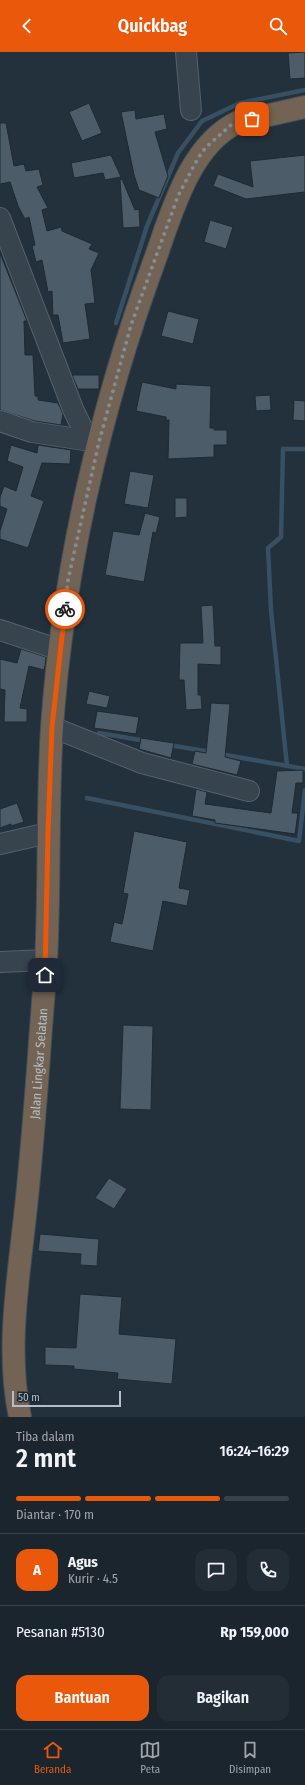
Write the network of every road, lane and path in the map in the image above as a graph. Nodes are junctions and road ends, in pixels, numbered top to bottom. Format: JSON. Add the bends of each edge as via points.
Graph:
{"nodes":[{"id":1,"x":186,"y":52,"type":"edge"},
{"id":2,"x":305,"y":107,"type":"edge"},
{"id":3,"x":191,"y":110,"type":"dead end"},
{"id":4,"x":0,"y":218,"type":"edge"},
{"id":5,"x":0,"y":421,"type":"edge"},
{"id":6,"x":94,"y":441,"type":"junction"},
{"id":7,"x":0,"y":630,"type":"edge"},
{"id":8,"x":60,"y":650,"type":"junction"},
{"id":9,"x":52,"y":727,"type":"junction"},
{"id":10,"x":249,"y":791,"type":"dead end"},
{"id":11,"x":48,"y":832,"type":"junction"},
{"id":12,"x":0,"y":844,"type":"edge"},
{"id":13,"x":46,"y":960,"type":"junction"},
{"id":14,"x":0,"y":962,"type":"edge"},
{"id":15,"x":20,"y":1417,"type":"edge"}],
"edges":[{"from":1,"to":3,"type":"street"},
{"from":2,"to":6,"type":"highway","name":"Jalan Lingkar Selatan","via":[[231,125],[198,158],[178,196],[131,325]]},
{"from":4,"to":6,"type":"street","via":[[73,409]]},
{"from":5,"to":6,"type":"street","via":[[32,432]]},
{"from":6,"to":8,"type":"highway","name":"Jalan Lingkar Selatan","via":[[68,580]]},
{"from":7,"to":8,"type":"street"},
{"from":8,"to":9,"type":"highway","name":"Jalan Lingkar Selatan"},
{"from":9,"to":10,"type":"street","via":[[142,763]]},
{"from":9,"to":11,"type":"highway","name":"Jalan Lingkar Selatan"},
{"from":11,"to":12,"type":"street"},
{"from":11,"to":13,"type":"highway","name":"Jalan Lingkar Selatan"},
{"from":13,"to":14,"type":"street"},
{"from":13,"to":15,"type":"highway","name":"Jalan Lingkar Selatan","via":[[32,1155],[16,1298],[14,1359]]}]}
